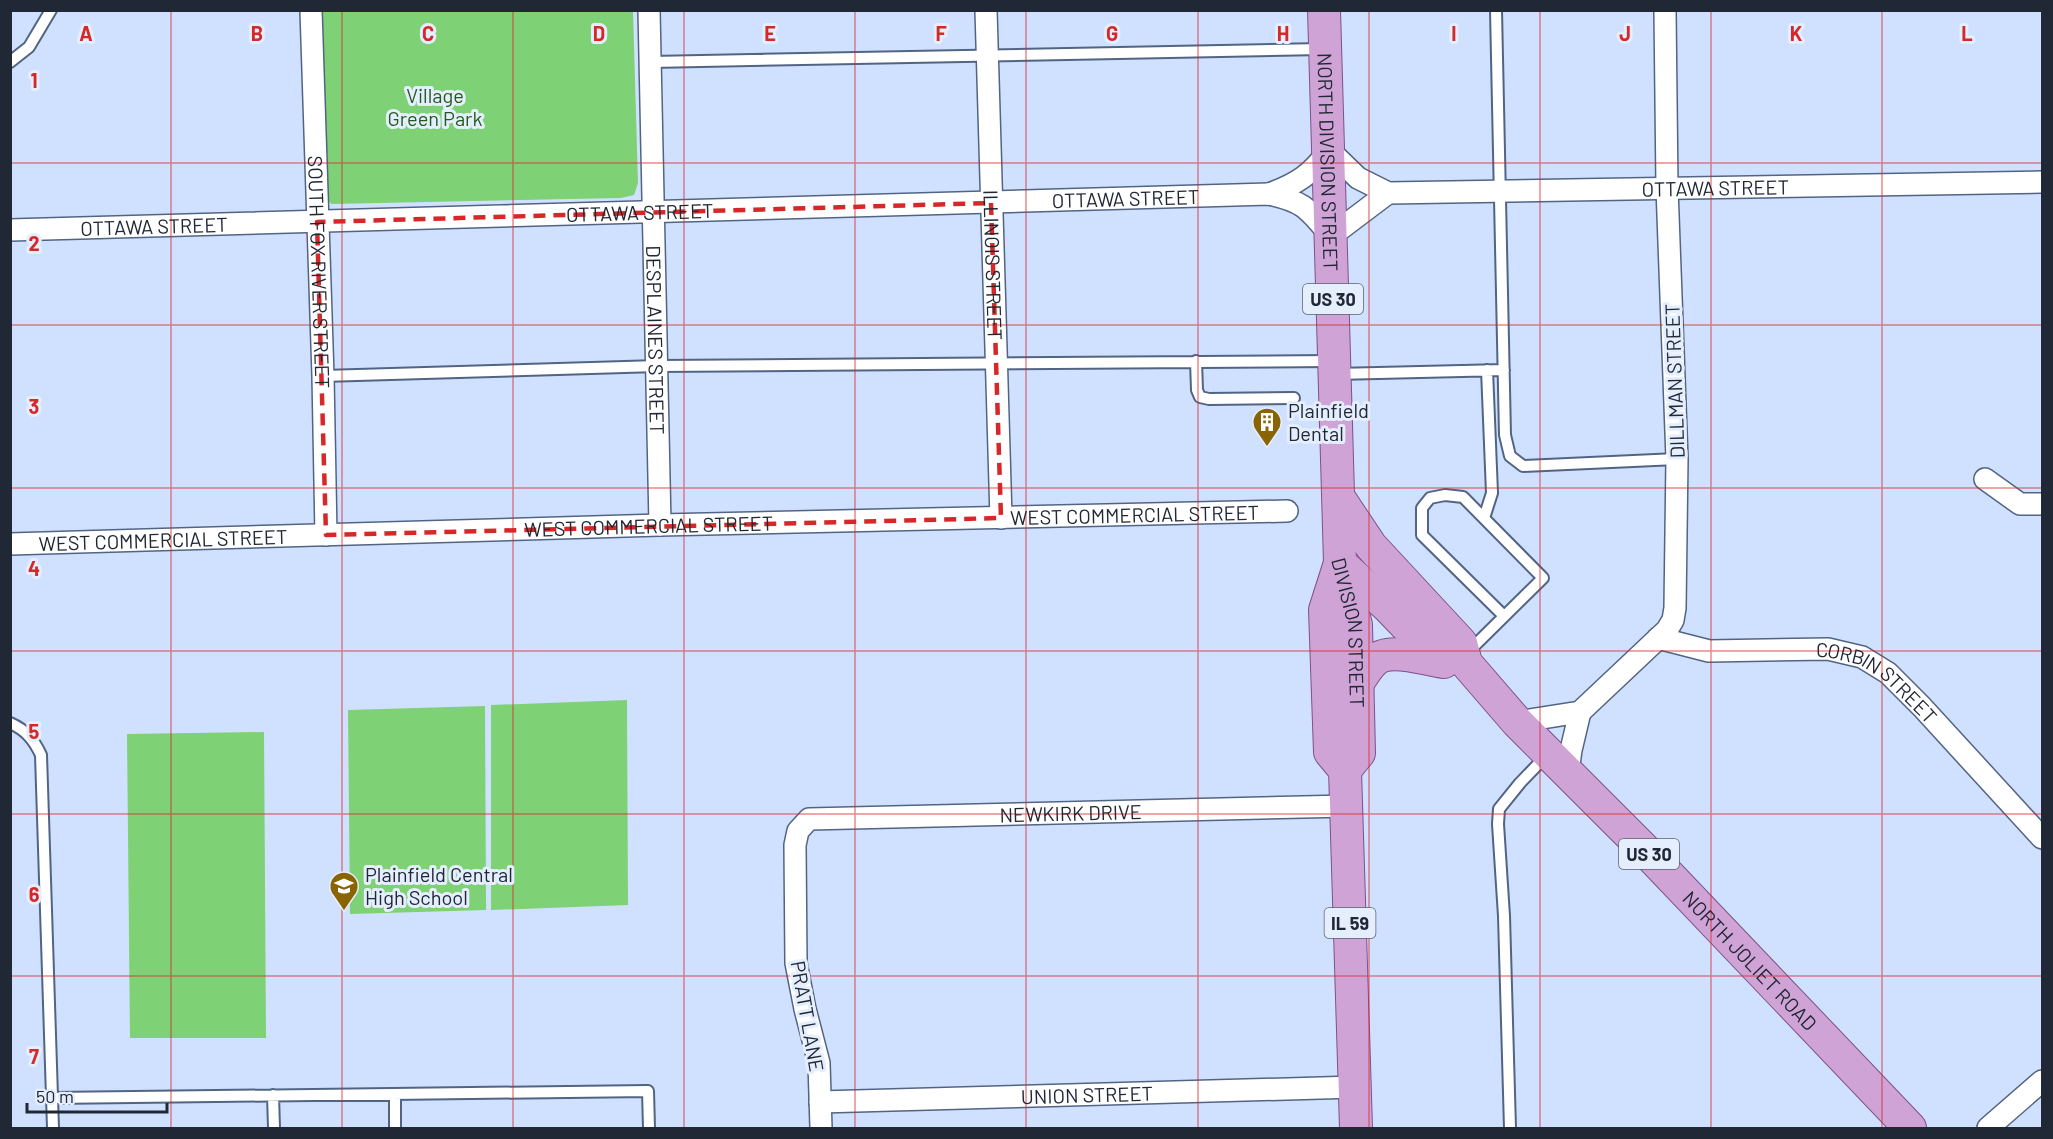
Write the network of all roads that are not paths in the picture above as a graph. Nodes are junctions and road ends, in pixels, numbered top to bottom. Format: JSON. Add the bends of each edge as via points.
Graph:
{"nodes":[{"id":1,"x":51,"y":10,"type":"edge"},
{"id":2,"x":311,"y":10,"type":"edge"},
{"id":3,"x":649,"y":10,"type":"edge"},
{"id":4,"x":986,"y":10,"type":"edge"},
{"id":5,"x":1324,"y":10,"type":"edge"},
{"id":6,"x":1496,"y":10,"type":"edge"},
{"id":7,"x":1665,"y":10,"type":"edge"},
{"id":8,"x":1326,"y":49,"type":"junction"},
{"id":9,"x":987,"y":55,"type":"junction"},
{"id":10,"x":10,"y":62,"type":"edge"},
{"id":11,"x":651,"y":62,"type":"junction"},
{"id":12,"x":1329,"y":150,"type":"junction"},
{"id":13,"x":2043,"y":182,"type":"edge"},
{"id":14,"x":1667,"y":188,"type":"junction"},
{"id":15,"x":1499,"y":191,"type":"junction"},
{"id":16,"x":1388,"y":193,"type":"junction"},
{"id":17,"x":1269,"y":194,"type":"junction"},
{"id":18,"x":991,"y":203,"type":"junction"},
{"id":19,"x":655,"y":213,"type":"junction"},
{"id":20,"x":317,"y":222,"type":"junction"},
{"id":21,"x":10,"y":230,"type":"edge"},
{"id":22,"x":1331,"y":236,"type":"junction"},
{"id":23,"x":1196,"y":362,"type":"junction"},
{"id":24,"x":996,"y":364,"type":"junction"},
{"id":25,"x":658,"y":366,"type":"junction"},
{"id":26,"x":1336,"y":368,"type":"junction"},
{"id":27,"x":1487,"y":370,"type":"junction"},
{"id":28,"x":1504,"y":370,"type":"junction"},
{"id":29,"x":323,"y":376,"type":"junction"},
{"id":30,"x":1294,"y":398,"type":"dead end"},
{"id":31,"x":1677,"y":459,"type":"junction"},
{"id":32,"x":1986,"y":479,"type":"dead end"},
{"id":33,"x":1339,"y":498,"type":"junction"},
{"id":34,"x":2043,"y":504,"type":"edge"},
{"id":35,"x":1287,"y":511,"type":"dead end"},
{"id":36,"x":1001,"y":518,"type":"junction"},
{"id":37,"x":1484,"y":518,"type":"junction"},
{"id":38,"x":660,"y":525,"type":"junction"},
{"id":39,"x":326,"y":534,"type":"junction"},
{"id":40,"x":10,"y":544,"type":"edge"},
{"id":41,"x":1340,"y":563,"type":"junction"},
{"id":42,"x":1504,"y":616,"type":"junction"},
{"id":43,"x":1658,"y":638,"type":"junction"},
{"id":44,"x":1457,"y":660,"type":"junction"},
{"id":45,"x":1357,"y":684,"type":"junction"},
{"id":46,"x":1580,"y":712,"type":"junction"},
{"id":47,"x":1517,"y":722,"type":"junction"},
{"id":48,"x":10,"y":723,"type":"edge"},
{"id":49,"x":1558,"y":763,"type":"junction"},
{"id":50,"x":1345,"y":770,"type":"junction"},
{"id":51,"x":1347,"y":806,"type":"junction"},
{"id":52,"x":798,"y":831,"type":"joint"},
{"id":53,"x":2043,"y":838,"type":"edge"},
{"id":54,"x":2043,"y":1081,"type":"edge"},
{"id":55,"x":1355,"y":1087,"type":"junction"},
{"id":56,"x":395,"y":1094,"type":"junction"},
{"id":57,"x":273,"y":1095,"type":"junction"},
{"id":58,"x":52,"y":1098,"type":"junction"},
{"id":59,"x":820,"y":1102,"type":"junction"},
{"id":60,"x":53,"y":1128,"type":"edge"},
{"id":61,"x":274,"y":1128,"type":"edge"},
{"id":62,"x":395,"y":1128,"type":"edge"},
{"id":63,"x":649,"y":1128,"type":"edge"},
{"id":64,"x":821,"y":1128,"type":"edge"},
{"id":65,"x":1356,"y":1128,"type":"edge"},
{"id":66,"x":1510,"y":1128,"type":"edge"},
{"id":67,"x":1910,"y":1128,"type":"edge"},
{"id":68,"x":1988,"y":1128,"type":"edge"}],
"edges":[{"from":1,"to":10,"type":"lane","via":[[29,47]]},
{"from":2,"to":20,"type":"street","name":"SOUTH FOX RIVER STREET"},
{"from":3,"to":11,"type":"street","name":"DESPLAINES STREET"},
{"from":4,"to":9,"type":"street","name":"ILLINOIS STREET"},
{"from":5,"to":8,"type":"main road","name":"NORTH DIVISION STREET","number":"US 30"},
{"from":6,"to":15,"type":"lane"},
{"from":7,"to":14,"type":"street","name":"DILLMAN STREET"},
{"from":8,"to":9,"type":"lane"},
{"from":8,"to":12,"type":"main road","name":"NORTH DIVISION STREET","number":"US 30"},
{"from":9,"to":11,"type":"lane"},
{"from":9,"to":18,"type":"street","name":"ILLINOIS STREET"},
{"from":11,"to":19,"type":"street","name":"DESPLAINES STREET"},
{"from":12,"to":16,"type":"street","name":"OTTAWA STREET","via":[[1358,178]]},
{"from":12,"to":17,"type":"street","name":"OTTAWA STREET","via":[[1308,175]]},
{"from":12,"to":22,"type":"main road","name":"NORTH DIVISION STREET","number":"US 30"},
{"from":13,"to":14,"type":"street","name":"OTTAWA STREET"},
{"from":14,"to":15,"type":"street","name":"OTTAWA STREET"},
{"from":14,"to":31,"type":"street","name":"DILLMAN STREET"},
{"from":15,"to":16,"type":"street","name":"OTTAWA STREET"},
{"from":15,"to":28,"type":"lane"},
{"from":16,"to":22,"type":"street"},
{"from":17,"to":18,"type":"street","name":"OTTAWA STREET"},
{"from":17,"to":22,"type":"street","name":"OTTAWA STREET","via":[[1299,202]]},
{"from":18,"to":19,"type":"street","name":"OTTAWA STREET"},
{"from":18,"to":24,"type":"street","name":"ILLINOIS STREET"},
{"from":19,"to":20,"type":"street","name":"OTTAWA STREET"},
{"from":19,"to":25,"type":"street","name":"DESPLAINES STREET"},
{"from":20,"to":21,"type":"street","name":"OTTAWA STREET"},
{"from":20,"to":29,"type":"street","name":"SOUTH FOX RIVER STREET"},
{"from":22,"to":26,"type":"main road","name":"NORTH DIVISION STREET","number":"US 30"},
{"from":23,"to":24,"type":"lane"},
{"from":23,"to":26,"type":"lane"},
{"from":23,"to":30,"type":"lane","via":[[1200,398]]},
{"from":24,"to":25,"type":"lane"},
{"from":24,"to":36,"type":"street","name":"ILLINOIS STREET"},
{"from":25,"to":29,"type":"lane"},
{"from":25,"to":38,"type":"street","name":"DESPLAINES STREET"},
{"from":26,"to":27,"type":"lane"},
{"from":26,"to":33,"type":"main road","name":"NORTH DIVISION STREET","number":"US 30"},
{"from":27,"to":28,"type":"lane"},
{"from":27,"to":37,"type":"lane","via":[[1492,494]]},
{"from":28,"to":31,"type":"lane","via":[[1505,435],[1510,456],[1523,466]]},
{"from":29,"to":39,"type":"street","name":"SOUTH FOX RIVER STREET"},
{"from":31,"to":43,"type":"street","name":"DILLMAN STREET","via":[[1675,608],[1673,620]]},
{"from":32,"to":34,"type":"street","via":[[2020,504]]},
{"from":33,"to":41,"type":"main road","name":"NORTH DIVISION STREET","number":"US 30"},
{"from":33,"to":44,"type":"main road","name":"NORTH JOLIET ROAD","number":"US 30","via":[[1371,546],[1461,643]]},
{"from":35,"to":36,"type":"street","name":"WEST COMMERCIAL STREET"},
{"from":36,"to":38,"type":"street","name":"WEST COMMERCIAL STREET"},
{"from":37,"to":42,"type":"lane","via":[[1543,578]]},
{"from":37,"to":42,"type":"lane","via":[[1463,497],[1430,498],[1422,508],[1422,535]]},
{"from":38,"to":39,"type":"street","name":"WEST COMMERCIAL STREET"},
{"from":39,"to":40,"type":"street","name":"WEST COMMERCIAL STREET"},
{"from":41,"to":44,"type":"main road","name":"NORTH JOLIET ROAD","number":"US 30","via":[[1388,607]]},
{"from":41,"to":45,"type":"main road","name":"DIVISION STREET","via":[[1356,625]]},
{"from":41,"to":50,"type":"main road","name":"DIVISION STREET","number":"IL 59","via":[[1325,610],[1330,752]]},
{"from":42,"to":44,"type":"lane"},
{"from":43,"to":46,"type":"street","name":"DILLMAN STREET"},
{"from":43,"to":53,"type":"street","name":"CORBIN STREET","via":[[1709,651],[1828,649],[1862,657],[1888,673]]},
{"from":44,"to":45,"type":"main road","via":[[1409,654],[1380,657]]},
{"from":44,"to":47,"type":"main road","name":"NORTH JOLIET ROAD","number":"US 30"},
{"from":45,"to":50,"type":"main road","name":"DIVISION STREET","via":[[1359,753]]},
{"from":46,"to":47,"type":"street"},
{"from":46,"to":49,"type":"street","via":[[1571,750]]},
{"from":47,"to":49,"type":"main road","name":"NORTH JOLIET ROAD","number":"US 30"},
{"from":48,"to":58,"type":"lane","via":[[34,741],[41,755]]},
{"from":49,"to":66,"type":"lane","via":[[1520,783],[1499,809]]},
{"from":49,"to":67,"type":"main road","name":"NORTH JOLIET ROAD","number":"US 30"},
{"from":50,"to":51,"type":"main road","name":"DIVISION STREET","number":"IL 59"},
{"from":51,"to":52,"type":"street","name":"NEWKIRK DRIVE","via":[[808,819]]},
{"from":51,"to":55,"type":"main road","name":"DIVISION STREET","number":"IL 59"},
{"from":52,"to":59,"type":"street","name":"PRATT LANE","via":[[796,963],[819,1063]]},
{"from":54,"to":68,"type":"street"},
{"from":55,"to":59,"type":"street","name":"UNION STREET"},
{"from":55,"to":65,"type":"main road","name":"DIVISION STREET","number":"IL 59"},
{"from":56,"to":57,"type":"lane"},
{"from":56,"to":62,"type":"lane"},
{"from":56,"to":63,"type":"lane","via":[[648,1091]]},
{"from":57,"to":58,"type":"lane"},
{"from":57,"to":61,"type":"lane"},
{"from":58,"to":60,"type":"lane"},
{"from":59,"to":64,"type":"street","name":"PRATT LANE"}]}
